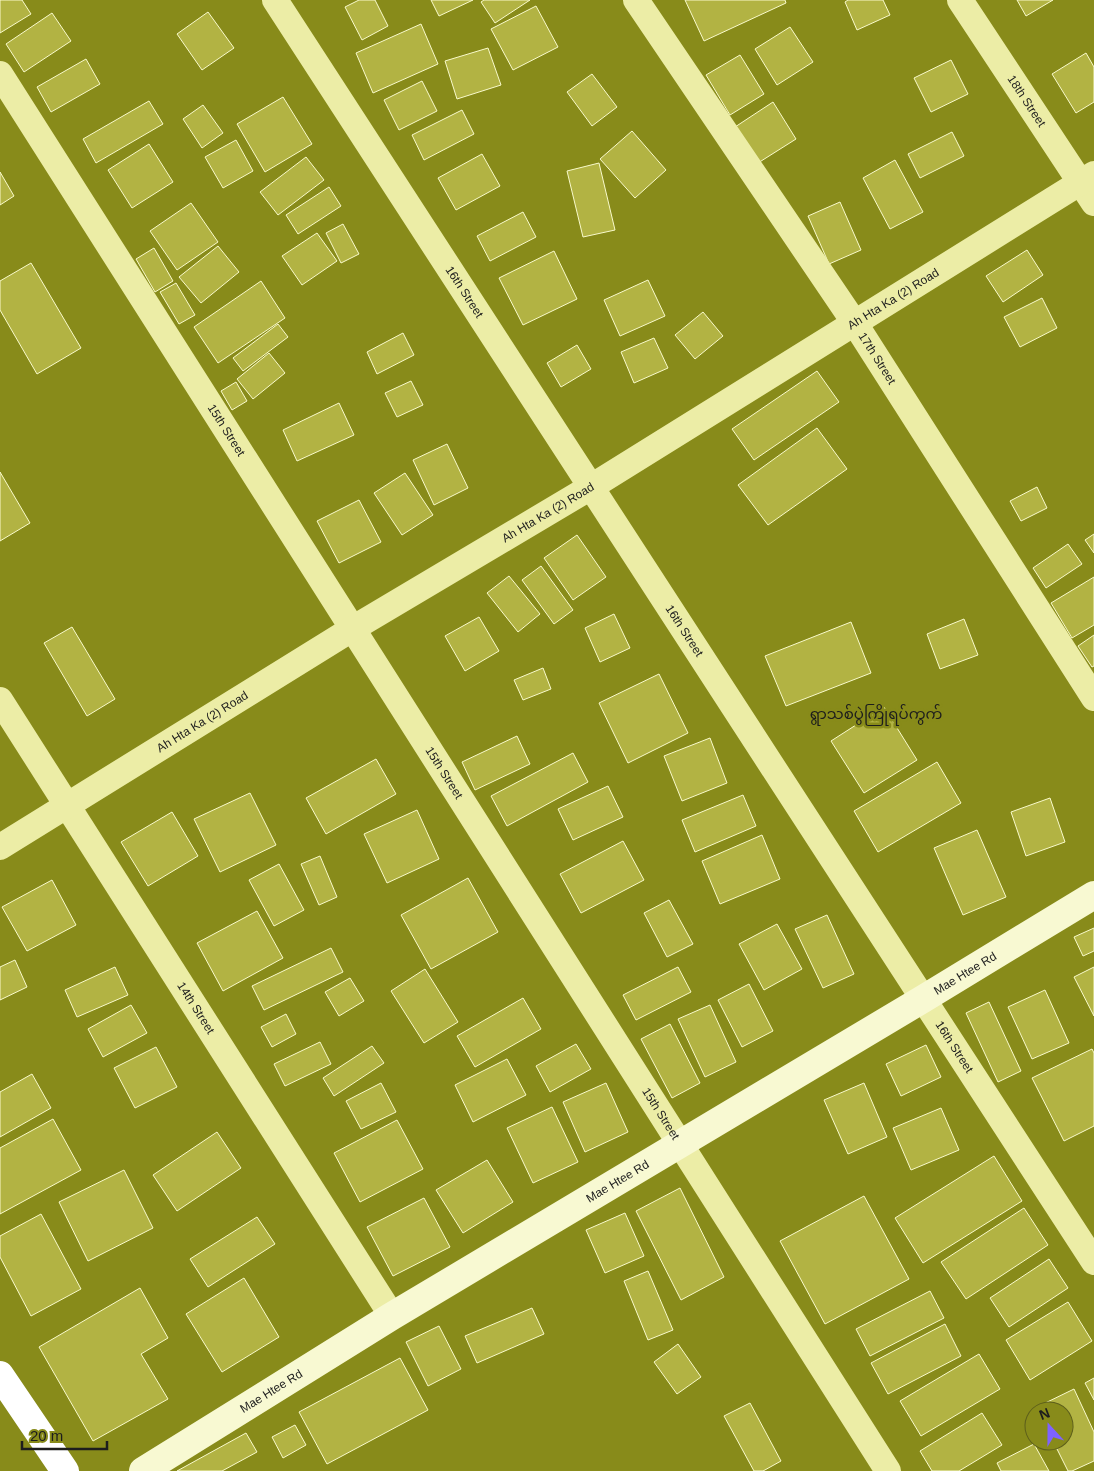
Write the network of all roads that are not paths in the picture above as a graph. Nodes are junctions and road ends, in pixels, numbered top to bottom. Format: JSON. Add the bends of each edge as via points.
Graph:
{"nodes":[{"id":1,"x":275,"y":0,"type":"edge"},
{"id":2,"x":636,"y":0,"type":"edge"},
{"id":3,"x":960,"y":0,"type":"edge"},
{"id":4,"x":0,"y":74,"type":"edge"},
{"id":5,"x":1089,"y":186,"type":"edge"},
{"id":6,"x":854,"y":322,"type":"junction"},
{"id":7,"x":591,"y":487,"type":"junction"},
{"id":8,"x":352,"y":629,"type":"junction"},
{"id":9,"x":1094,"y":698,"type":"edge"},
{"id":10,"x":0,"y":700,"type":"edge"},
{"id":11,"x":67,"y":804,"type":"junction"},
{"id":12,"x":0,"y":847,"type":"edge"},
{"id":13,"x":1094,"y":895,"type":"edge"},
{"id":14,"x":924,"y":999,"type":"junction"},
{"id":15,"x":680,"y":1145,"type":"junction"},
{"id":16,"x":1094,"y":1262,"type":"edge"},
{"id":17,"x":392,"y":1316,"type":"junction"},
{"id":18,"x":0,"y":1375,"type":"edge"},
{"id":19,"x":65,"y":1471,"type":"edge"},
{"id":20,"x":143,"y":1471,"type":"edge"},
{"id":21,"x":888,"y":1471,"type":"edge"}],
"edges":[{"from":1,"to":7,"type":"street","name":"16th Street"},
{"from":2,"to":6,"type":"street","name":"17th Street"},
{"from":3,"to":5,"type":"street","name":"18th Street"},
{"from":4,"to":8,"type":"street","name":"15th Street"},
{"from":5,"to":6,"type":"street","name":"Ah Hta Ka (2) Road"},
{"from":6,"to":7,"type":"street","name":"Ah Hta Ka (2) Road"},
{"from":6,"to":9,"type":"street","name":"17th Street"},
{"from":7,"to":8,"type":"street","name":"Ah Hta Ka (2) Road"},
{"from":7,"to":14,"type":"street","name":"16th Street"},
{"from":8,"to":11,"type":"street","name":"Ah Hta Ka (2) Road"},
{"from":8,"to":15,"type":"street","name":"15th Street"},
{"from":10,"to":11,"type":"street","name":"14th Street"},
{"from":11,"to":12,"type":"street","name":"Ah Hta Ka (2) Road"},
{"from":11,"to":17,"type":"street","name":"14th Street"},
{"from":13,"to":14,"type":"street","name":"Mae Htee Rd"},
{"from":14,"to":15,"type":"street","name":"Mae Htee Rd"},
{"from":14,"to":16,"type":"street","name":"16th Street"},
{"from":15,"to":17,"type":"street","name":"Mae Htee Rd"},
{"from":15,"to":21,"type":"street","name":"15th Street"},
{"from":17,"to":20,"type":"street","name":"Mae Htee Rd"},
{"from":18,"to":19,"type":"highway"}]}
